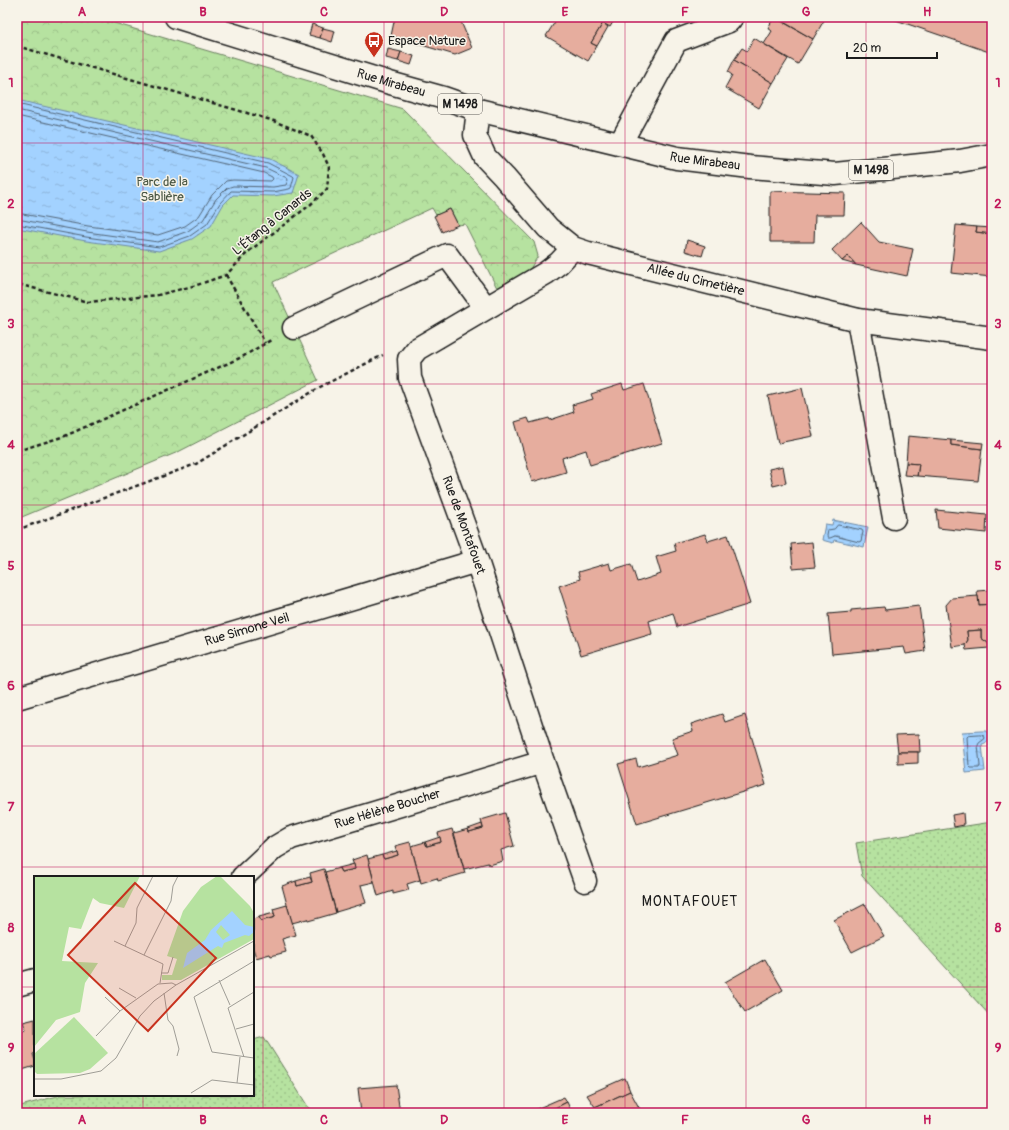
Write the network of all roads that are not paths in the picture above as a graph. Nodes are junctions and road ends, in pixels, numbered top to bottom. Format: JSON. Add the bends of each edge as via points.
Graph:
{"nodes":[{"id":1,"x":176,"y":17,"type":"edge"},
{"id":2,"x":732,"y":17,"type":"edge"},
{"id":3,"x":478,"y":110,"type":"junction"},
{"id":4,"x":620,"y":144,"type":"junction"},
{"id":5,"x":992,"y":155,"type":"edge"},
{"id":6,"x":573,"y":248,"type":"junction"},
{"id":7,"x":486,"y":308,"type":"junction"},
{"id":8,"x":858,"y":320,"type":"junction"},
{"id":9,"x":294,"y":328,"type":"road end"},
{"id":10,"x":992,"y":338,"type":"edge"},
{"id":11,"x":894,"y":518,"type":"dead end"},
{"id":12,"x":477,"y":561,"type":"junction"},
{"id":13,"x":17,"y":698,"type":"edge"},
{"id":14,"x":543,"y":762,"type":"junction"},
{"id":15,"x":245,"y":876,"type":"edge"},
{"id":16,"x":584,"y":881,"type":"dead end"},
{"id":17,"x":34,"y":980,"type":"edge"},
{"id":18,"x":17,"y":985,"type":"edge"}],
"edges":[{"from":1,"to":3,"type":"street","name":"Rue Mirabeau","number":"M 1498"},
{"from":2,"to":4,"type":"street","via":[[729,21],[676,41]]},
{"from":3,"to":4,"type":"street","name":"Rue Mirabeau","number":"M 1498"},
{"from":3,"to":6,"type":"street","name":"Allée du Cimetière","via":[[475,135],[485,157],[548,228]]},
{"from":4,"to":5,"type":"street","name":"Rue Mirabeau","number":"M 1498","via":[[677,158],[835,174],[960,161]]},
{"from":6,"to":7,"type":"street","via":[[546,273]]},
{"from":6,"to":8,"type":"street","name":"Allée du Cimetière"},
{"from":7,"to":9,"type":"street","via":[[447,255]]},
{"from":7,"to":12,"type":"street","name":"Rue de Montafouet","via":[[417,349],[409,359],[410,378]]},
{"from":8,"to":10,"type":"street","name":"Allée du Cimetière"},
{"from":8,"to":11,"type":"street"},
{"from":12,"to":13,"type":"street","name":"Rue Simone Veil"},
{"from":12,"to":14,"type":"street","name":"Rue de Montafouet"},
{"from":14,"to":15,"type":"street","name":"Rue Hélène Boucher","via":[[291,838],[274,848]]},
{"from":14,"to":16,"type":"street","name":"Rue de Montafouet"},
{"from":17,"to":18,"type":"street"}]}
